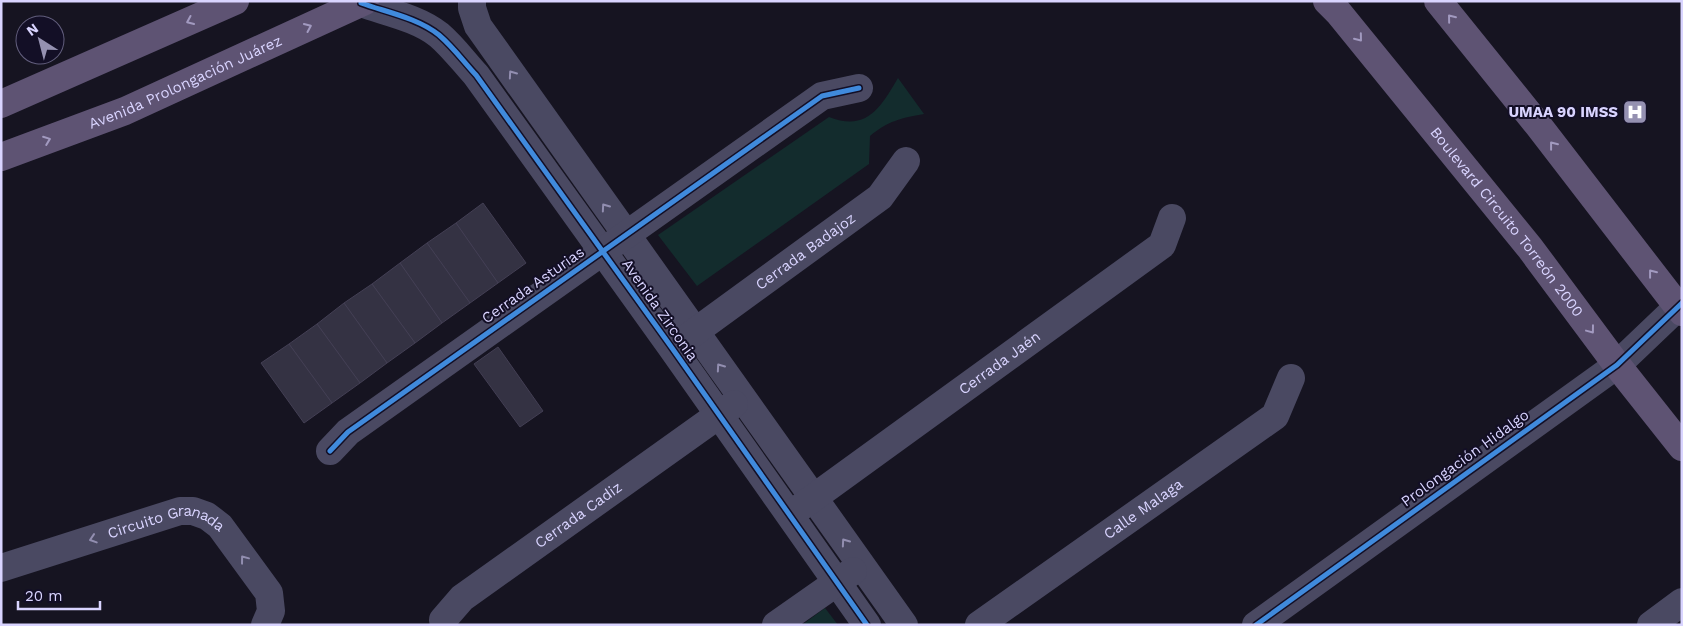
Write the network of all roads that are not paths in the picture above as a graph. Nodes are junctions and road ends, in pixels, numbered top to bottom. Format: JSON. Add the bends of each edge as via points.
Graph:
{"nodes":[{"id":1,"x":235,"y":1,"type":"edge"},
{"id":2,"x":472,"y":1,"type":"edge"},
{"id":3,"x":1328,"y":1,"type":"edge"},
{"id":4,"x":1438,"y":1,"type":"edge"},
{"id":5,"x":363,"y":2,"type":"edge"},
{"id":6,"x":859,"y":88,"type":"dead end"},
{"id":7,"x":1,"y":104,"type":"edge"},
{"id":8,"x":1,"y":158,"type":"edge"},
{"id":9,"x":906,"y":161,"type":"dead end"},
{"id":10,"x":1172,"y":218,"type":"dead end"},
{"id":11,"x":625,"y":235,"type":"junction"},
{"id":12,"x":602,"y":251,"type":"junction"},
{"id":13,"x":1680,"y":307,"type":"edge"},
{"id":14,"x":694,"y":332,"type":"junction"},
{"id":15,"x":672,"y":348,"type":"junction"},
{"id":16,"x":1616,"y":364,"type":"junction"},
{"id":17,"x":1291,"y":378,"type":"dead end"},
{"id":18,"x":742,"y":399,"type":"junction"},
{"id":19,"x":720,"y":415,"type":"junction"},
{"id":20,"x":1682,"y":447,"type":"edge"},
{"id":21,"x":330,"y":451,"type":"dead end"},
{"id":22,"x":813,"y":498,"type":"junction"},
{"id":23,"x":790,"y":515,"type":"junction"},
{"id":24,"x":861,"y":565,"type":"junction"},
{"id":25,"x":1,"y":568,"type":"edge"},
{"id":26,"x":837,"y":582,"type":"junction"},
{"id":27,"x":1682,"y":602,"type":"edge"},
{"id":28,"x":443,"y":620,"type":"dead end"},
{"id":29,"x":265,"y":625,"type":"edge"},
{"id":30,"x":776,"y":625,"type":"edge"},
{"id":31,"x":867,"y":625,"type":"edge"},
{"id":32,"x":904,"y":625,"type":"edge"},
{"id":33,"x":979,"y":625,"type":"edge"},
{"id":34,"x":1256,"y":625,"type":"edge"},
{"id":35,"x":1650,"y":625,"type":"edge"}],
"edges":[{"from":1,"to":7,"type":"main road","one_way":true},
{"from":11,"to":2,"type":"street","name":"Avenida Zirconia","one_way":true,"via":[[478,26]]},
{"from":3,"to":16,"type":"main road","name":"Boulevard Circuito Torreón 2000","one_way":true,"via":[[1530,248]]},
{"from":13,"to":4,"type":"main road","one_way":true},
{"from":8,"to":5,"type":"main road","name":"Avenida Prolongación Juárez","one_way":true,"via":[[125,110]]},
{"from":5,"to":12,"type":"street","name":"Avenida Zirconia","via":[[418,23],[439,35],[451,47],[476,75]]},
{"from":6,"to":11,"type":"street","name":"Cerrada Asturias","via":[[822,96]]},
{"from":9,"to":14,"type":"street","name":"Cerrada Badajoz","via":[[880,197]]},
{"from":10,"to":22,"type":"street","name":"Cerrada Jaén","via":[[1162,245]]},
{"from":11,"to":12,"type":"street","name":"Cerrada Asturias"},
{"from":11,"to":14,"type":"street","name":"Avenida Zirconia"},
{"from":12,"to":15,"type":"street","name":"Avenida Zirconia"},
{"from":12,"to":21,"type":"street","name":"Cerrada Asturias","via":[[348,432]]},
{"from":13,"to":16,"type":"street","name":"Prolongación Hidalgo"},
{"from":14,"to":15,"type":"street","name":"Cerrada Badajoz"},
{"from":18,"to":14,"type":"street","name":"Avenida Zirconia","one_way":true},
{"from":15,"to":19,"type":"street","name":"Avenida Zirconia"},
{"from":16,"to":20,"type":"main road","name":"Boulevard Circuito Torreón 2000"},
{"from":16,"to":34,"type":"street","name":"Prolongación Hidalgo"},
{"from":17,"to":33,"type":"street","name":"Calle Malaga","via":[[1275,416]]},
{"from":18,"to":19,"type":"street","name":"Cerrada Cadiz"},
{"from":18,"to":22,"type":"street","name":"Avenida Zirconia"},
{"from":19,"to":23,"type":"street","name":"Avenida Zirconia"},
{"from":19,"to":28,"type":"street","name":"Cerrada Cadiz","via":[[462,598]]},
{"from":22,"to":23,"type":"street","name":"Cerrada Jaén"},
{"from":24,"to":22,"type":"street","name":"Avenida Zirconia","one_way":true},
{"from":23,"to":26,"type":"street","name":"Avenida Zirconia"},
{"from":24,"to":26,"type":"street"},
{"from":24,"to":32,"type":"street","name":"Avenida Zirconia"},
{"from":29,"to":25,"type":"street","name":"Circuito Granada","one_way":true,"via":[[271,611],[269,592],[220,526],[193,511],[180,511]]},
{"from":26,"to":30,"type":"street"},
{"from":26,"to":31,"type":"street","name":"Avenida Zirconia"},
{"from":27,"to":35,"type":"street"}]}
